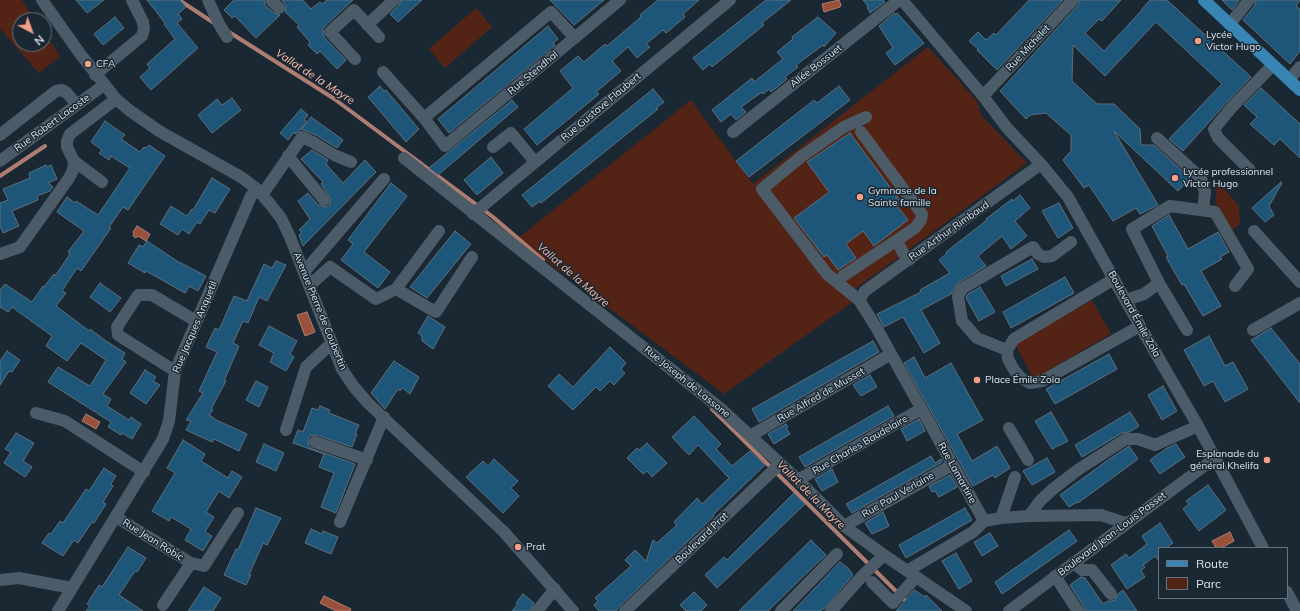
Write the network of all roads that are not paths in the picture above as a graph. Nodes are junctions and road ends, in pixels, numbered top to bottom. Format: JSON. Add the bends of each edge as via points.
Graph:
{"nodes":[{"id":1,"x":42,"y":0,"type":"edge"},
{"id":2,"x":132,"y":0,"type":"edge"},
{"id":3,"x":208,"y":0,"type":"edge"},
{"id":4,"x":394,"y":0,"type":"edge"},
{"id":5,"x":620,"y":0,"type":"edge"},
{"id":6,"x":730,"y":0,"type":"edge"},
{"id":7,"x":901,"y":0,"type":"edge"},
{"id":8,"x":1073,"y":0,"type":"edge"},
{"id":9,"x":1204,"y":0,"type":"edge"},
{"id":10,"x":1249,"y":0,"type":"edge"},
{"id":11,"x":1230,"y":24,"type":"junction"},
{"id":12,"x":367,"y":25,"type":"junction"},
{"id":13,"x":227,"y":37,"type":"dead end"},
{"id":14,"x":379,"y":37,"type":"dead end"},
{"id":15,"x":575,"y":38,"type":"junction"},
{"id":16,"x":355,"y":59,"type":"dead end"},
{"id":17,"x":1273,"y":65,"type":"junction"},
{"id":18,"x":1300,"y":67,"type":"edge"},
{"id":19,"x":383,"y":72,"type":"dead end"},
{"id":20,"x":95,"y":74,"type":"junction"},
{"id":21,"x":1289,"y":80,"type":"junction"},
{"id":22,"x":104,"y":84,"type":"junction"},
{"id":23,"x":1300,"y":90,"type":"edge"},
{"id":24,"x":983,"y":96,"type":"junction"},
{"id":25,"x":116,"y":99,"type":"junction"},
{"id":26,"x":77,"y":105,"type":"junction"},
{"id":27,"x":866,"y":117,"type":"dead end"},
{"id":28,"x":424,"y":118,"type":"junction"},
{"id":29,"x":733,"y":132,"type":"dead end"},
{"id":30,"x":861,"y":132,"type":"dead end"},
{"id":31,"x":0,"y":135,"type":"edge"},
{"id":32,"x":1157,"y":138,"type":"dead end"},
{"id":33,"x":493,"y":147,"type":"dead end"},
{"id":34,"x":288,"y":156,"type":"junction"},
{"id":35,"x":404,"y":158,"type":"dead end"},
{"id":36,"x":0,"y":160,"type":"edge"},
{"id":37,"x":74,"y":161,"type":"junction"},
{"id":38,"x":351,"y":162,"type":"dead end"},
{"id":39,"x":535,"y":162,"type":"junction"},
{"id":40,"x":1042,"y":164,"type":"junction"},
{"id":41,"x":1250,"y":170,"type":"dead end"},
{"id":42,"x":384,"y":179,"type":"dead end"},
{"id":43,"x":102,"y":182,"type":"dead end"},
{"id":44,"x":259,"y":192,"type":"junction"},
{"id":45,"x":324,"y":200,"type":"dead end"},
{"id":46,"x":1203,"y":210,"type":"junction"},
{"id":47,"x":473,"y":214,"type":"junction"},
{"id":48,"x":440,"y":231,"type":"dead end"},
{"id":49,"x":1254,"y":231,"type":"dead end"},
{"id":50,"x":898,"y":240,"type":"junction"},
{"id":51,"x":1071,"y":242,"type":"dead end"},
{"id":52,"x":0,"y":254,"type":"edge"},
{"id":53,"x":472,"y":257,"type":"dead end"},
{"id":54,"x":909,"y":260,"type":"junction"},
{"id":55,"x":304,"y":272,"type":"junction"},
{"id":56,"x":843,"y":276,"type":"dead end"},
{"id":57,"x":1114,"y":279,"type":"junction"},
{"id":58,"x":1300,"y":282,"type":"edge"},
{"id":59,"x":1159,"y":283,"type":"junction"},
{"id":60,"x":309,"y":286,"type":"junction"},
{"id":61,"x":1235,"y":286,"type":"dead end"},
{"id":62,"x":396,"y":289,"type":"junction"},
{"id":63,"x":859,"y":300,"type":"junction"},
{"id":64,"x":1126,"y":300,"type":"junction"},
{"id":65,"x":1300,"y":303,"type":"edge"},
{"id":66,"x":196,"y":321,"type":"junction"},
{"id":67,"x":1140,"y":326,"type":"junction"},
{"id":68,"x":1187,"y":330,"type":"dead end"},
{"id":69,"x":1253,"y":330,"type":"dead end"},
{"id":70,"x":332,"y":343,"type":"junction"},
{"id":71,"x":1007,"y":350,"type":"junction"},
{"id":72,"x":891,"y":354,"type":"junction"},
{"id":73,"x":175,"y":371,"type":"junction"},
{"id":74,"x":921,"y":409,"type":"junction"},
{"id":75,"x":36,"y":413,"type":"dead end"},
{"id":76,"x":384,"y":417,"type":"junction"},
{"id":77,"x":1198,"y":426,"type":"junction"},
{"id":78,"x":1009,"y":428,"type":"dead end"},
{"id":79,"x":286,"y":430,"type":"dead end"},
{"id":80,"x":750,"y":436,"type":"junction"},
{"id":81,"x":315,"y":442,"type":"dead end"},
{"id":82,"x":1215,"y":458,"type":"junction"},
{"id":83,"x":367,"y":460,"type":"junction"},
{"id":84,"x":1028,"y":460,"type":"dead end"},
{"id":85,"x":780,"y":464,"type":"junction"},
{"id":86,"x":952,"y":465,"type":"junction"},
{"id":87,"x":144,"y":472,"type":"junction"},
{"id":88,"x":1015,"y":477,"type":"dead end"},
{"id":89,"x":798,"y":480,"type":"junction"},
{"id":90,"x":238,"y":513,"type":"dead end"},
{"id":91,"x":1030,"y":516,"type":"junction"},
{"id":92,"x":116,"y":517,"type":"junction"},
{"id":93,"x":1001,"y":518,"type":"junction"},
{"id":94,"x":984,"y":521,"type":"junction"},
{"id":95,"x":340,"y":522,"type":"dead end"},
{"id":96,"x":1125,"y":523,"type":"junction"},
{"id":97,"x":844,"y":526,"type":"junction"},
{"id":98,"x":1262,"y":547,"type":"edge"},
{"id":99,"x":837,"y":554,"type":"dead end"},
{"id":100,"x":884,"y":556,"type":"junction"},
{"id":101,"x":1074,"y":562,"type":"junction"},
{"id":102,"x":191,"y":563,"type":"junction"},
{"id":103,"x":912,"y":574,"type":"junction"},
{"id":104,"x":1055,"y":576,"type":"junction"},
{"id":105,"x":0,"y":580,"type":"edge"},
{"id":106,"x":872,"y":582,"type":"dead end"},
{"id":107,"x":72,"y":588,"type":"junction"},
{"id":108,"x":554,"y":588,"type":"junction"},
{"id":109,"x":1111,"y":594,"type":"dead end"},
{"id":110,"x":1288,"y":594,"type":"edge"},
{"id":111,"x":163,"y":605,"type":"dead end"},
{"id":112,"x":1012,"y":610,"type":"edge"},
{"id":113,"x":58,"y":611,"type":"edge"},
{"id":114,"x":538,"y":611,"type":"edge"},
{"id":115,"x":573,"y":611,"type":"edge"},
{"id":116,"x":625,"y":611,"type":"edge"},
{"id":117,"x":781,"y":611,"type":"edge"},
{"id":118,"x":831,"y":611,"type":"edge"},
{"id":119,"x":966,"y":611,"type":"edge"},
{"id":120,"x":1078,"y":611,"type":"edge"},
{"id":121,"x":1298,"y":611,"type":"edge"}],
"edges":[{"from":1,"to":20,"type":"street","name":"Avenue Pierre de Coubertin"},
{"from":2,"to":20,"type":"street","via":[[143,22],[142,36]]},
{"from":3,"to":13,"type":"street"},
{"from":4,"to":12,"type":"street"},
{"from":5,"to":15,"type":"street","name":"Rue Stendhal"},
{"from":6,"to":39,"type":"street","name":"Rue Gustave Flaubert"},
{"from":7,"to":24,"type":"street","name":"Boulevard Émile Zola","via":[[916,13],[956,59]]},
{"from":7,"to":29,"type":"street","name":"Allée Bossuet"},
{"from":8,"to":24,"type":"street","name":"Rue Michelet"},
{"from":9,"to":11,"type":"main road"},
{"from":10,"to":11,"type":"street"},
{"from":11,"to":17,"type":"main road"},
{"from":12,"to":14,"type":"street"},
{"from":12,"to":16,"type":"street","via":[[354,10],[330,32]]},
{"from":15,"to":28,"type":"street","via":[[551,12]]},
{"from":15,"to":28,"type":"street","name":"Rue Stendhal","via":[[446,146]]},
{"from":17,"to":21,"type":"main road"},
{"from":17,"to":41,"type":"street","via":[[1214,129],[1218,138]]},
{"from":18,"to":21,"type":"street"},
{"from":19,"to":28,"type":"street"},
{"from":20,"to":22,"type":"street","name":"Avenue Pierre de Coubertin"},
{"from":21,"to":23,"type":"main road"},
{"from":22,"to":25,"type":"street","name":"Avenue Pierre de Coubertin"},
{"from":22,"to":26,"type":"street","name":"Rue Robert Lacoste"},
{"from":24,"to":40,"type":"street","name":"Boulevard Émile Zola","via":[[1007,128]]},
{"from":25,"to":37,"type":"street","via":[[70,134],[67,141]]},
{"from":25,"to":44,"type":"street","name":"Avenue Pierre de Coubertin","via":[[159,131],[241,177]]},
{"from":26,"to":31,"type":"street","via":[[62,90],[56,91]]},
{"from":26,"to":36,"type":"street","name":"Rue Robert Lacoste"},
{"from":27,"to":63,"type":"street","via":[[844,127],[802,156],[762,189],[827,274]]},
{"from":30,"to":50,"type":"street","via":[[922,214],[915,228]]},
{"from":32,"to":46,"type":"street","via":[[1201,178],[1205,192]]},
{"from":33,"to":39,"type":"street","via":[[511,133]]},
{"from":34,"to":38,"type":"street","name":"Rue Jacques Anquetil","via":[[302,137]]},
{"from":34,"to":44,"type":"street","name":"Rue Jacques Anquetil"},
{"from":34,"to":45,"type":"street"},
{"from":35,"to":47,"type":"street","name":"Rue Joseph de Lassone"},
{"from":37,"to":43,"type":"street"},
{"from":37,"to":52,"type":"street","via":[[69,178],[20,247]]},
{"from":39,"to":47,"type":"street","name":"Rue Gustave Flaubert"},
{"from":40,"to":54,"type":"street","name":"Rue Arthur Rimbaud"},
{"from":40,"to":57,"type":"street","name":"Boulevard Émile Zola","via":[[1068,197]]},
{"from":42,"to":55,"type":"street"},
{"from":44,"to":55,"type":"street","name":"Avenue Pierre de Coubertin","via":[[281,218]]},
{"from":44,"to":66,"type":"street","name":"Rue Jacques Anquetil","via":[[251,196]]},
{"from":46,"to":59,"type":"street","via":[[1170,206],[1132,229]]},
{"from":46,"to":61,"type":"street","via":[[1215,212],[1248,269]]},
{"from":47,"to":80,"type":"street","name":"Rue Joseph de Lassone","via":[[720,408]]},
{"from":48,"to":62,"type":"street"},
{"from":49,"to":58,"type":"street"},
{"from":50,"to":54,"type":"street"},
{"from":50,"to":56,"type":"street"},
{"from":51,"to":71,"type":"street","via":[[1052,256],[1044,257],[1033,247],[964,288],[958,296],[962,322],[977,338]]},
{"from":53,"to":62,"type":"street","via":[[436,312]]},
{"from":54,"to":63,"type":"street","name":"Rue Arthur Rimbaud","via":[[865,291]]},
{"from":55,"to":60,"type":"street","name":"Avenue Pierre de Coubertin"},
{"from":57,"to":64,"type":"street","name":"Boulevard Émile Zola"},
{"from":57,"to":71,"type":"street","via":[[1014,339]]},
{"from":59,"to":64,"type":"street","via":[[1144,294]]},
{"from":59,"to":68,"type":"street"},
{"from":60,"to":62,"type":"street","via":[[330,267],[376,299]]},
{"from":60,"to":70,"type":"street","name":"Avenue Pierre de Coubertin"},
{"from":63,"to":72,"type":"street","name":"Rue Lamartine"},
{"from":64,"to":67,"type":"street","name":"Boulevard Émile Zola"},
{"from":65,"to":69,"type":"street"},
{"from":66,"to":73,"type":"street","name":"Rue Jacques Anquetil"},
{"from":66,"to":73,"type":"street","via":[[152,295],[138,295],[116,327],[118,335]]},
{"from":67,"to":71,"type":"street","via":[[1042,381],[1030,383],[1021,378],[1008,359]]},
{"from":67,"to":77,"type":"street","name":"Boulevard Émile Zola"},
{"from":70,"to":76,"type":"street","name":"Avenue Pierre de Coubertin","via":[[342,369],[354,387]]},
{"from":70,"to":79,"type":"street","via":[[306,367]]},
{"from":72,"to":74,"type":"street","name":"Rue Lamartine"},
{"from":72,"to":80,"type":"street","name":"Rue Alfred de Musset"},
{"from":73,"to":87,"type":"street","name":"Rue Jacques Anquetil","via":[[169,421],[163,439]]},
{"from":74,"to":86,"type":"street","name":"Rue Lamartine"},
{"from":74,"to":89,"type":"street","name":"Rue Charles Baudelaire"},
{"from":75,"to":87,"type":"street","via":[[65,421]]},
{"from":76,"to":83,"type":"street"},
{"from":76,"to":108,"type":"street","name":"Avenue Pierre de Coubertin","via":[[489,516]]},
{"from":77,"to":82,"type":"street","name":"Boulevard Émile Zola"},
{"from":77,"to":91,"type":"street","via":[[1155,444],[1138,439],[1126,439],[1079,469],[1054,489],[1040,501]]},
{"from":78,"to":84,"type":"street"},
{"from":80,"to":85,"type":"street","name":"Rue Joseph de Lassone"},
{"from":81,"to":83,"type":"street"},
{"from":82,"to":96,"type":"street","name":"Boulevard Jean-Louis Passet"},
{"from":82,"to":98,"type":"street","name":"Boulevard Émile Zola"},
{"from":83,"to":95,"type":"street"},
{"from":85,"to":89,"type":"street","name":"Rue Joseph de Lassone"},
{"from":85,"to":116,"type":"street","name":"Boulevard Prat"},
{"from":86,"to":94,"type":"street","name":"Rue Lamartine"},
{"from":86,"to":97,"type":"street","name":"Rue Paul Verlaine"},
{"from":87,"to":92,"type":"street","name":"Rue Jacques Anquetil"},
{"from":88,"to":93,"type":"street"},
{"from":89,"to":97,"type":"street","name":"Rue Joseph de Lassone"},
{"from":90,"to":102,"type":"street","name":"Rue Jean Robic","via":[[204,566]]},
{"from":91,"to":93,"type":"street"},
{"from":91,"to":96,"type":"street","via":[[1101,515]]},
{"from":92,"to":102,"type":"street","name":"Rue Jean Robic"},
{"from":92,"to":107,"type":"street","name":"Rue Jacques Anquetil"},
{"from":93,"to":94,"type":"street"},
{"from":94,"to":103,"type":"street","via":[[973,532]]},
{"from":96,"to":101,"type":"street","name":"Boulevard Jean-Louis Passet"},
{"from":97,"to":100,"type":"street","name":"Rue Joseph de Lassone"},
{"from":99,"to":117,"type":"street"},
{"from":100,"to":103,"type":"street","name":"Rue Joseph de Lassone"},
{"from":100,"to":118,"type":"street"},
{"from":101,"to":104,"type":"street","name":"Boulevard Jean-Louis Passet"},
{"from":101,"to":109,"type":"street","via":[[1082,570],[1092,570]]},
{"from":102,"to":111,"type":"street","name":"Rue Jean Robic"},
{"from":103,"to":106,"type":"street","via":[[893,603]]},
{"from":103,"to":119,"type":"street","name":"Rue Joseph de Lassone"},
{"from":104,"to":112,"type":"street","name":"Boulevard Jean-Louis Passet"},
{"from":104,"to":120,"type":"street"},
{"from":105,"to":107,"type":"street","via":[[18,578]]},
{"from":107,"to":113,"type":"street","name":"Rue Jacques Anquetil"},
{"from":108,"to":114,"type":"street"},
{"from":108,"to":115,"type":"street","name":"Avenue Pierre de Coubertin"},
{"from":110,"to":121,"type":"street"}]}
